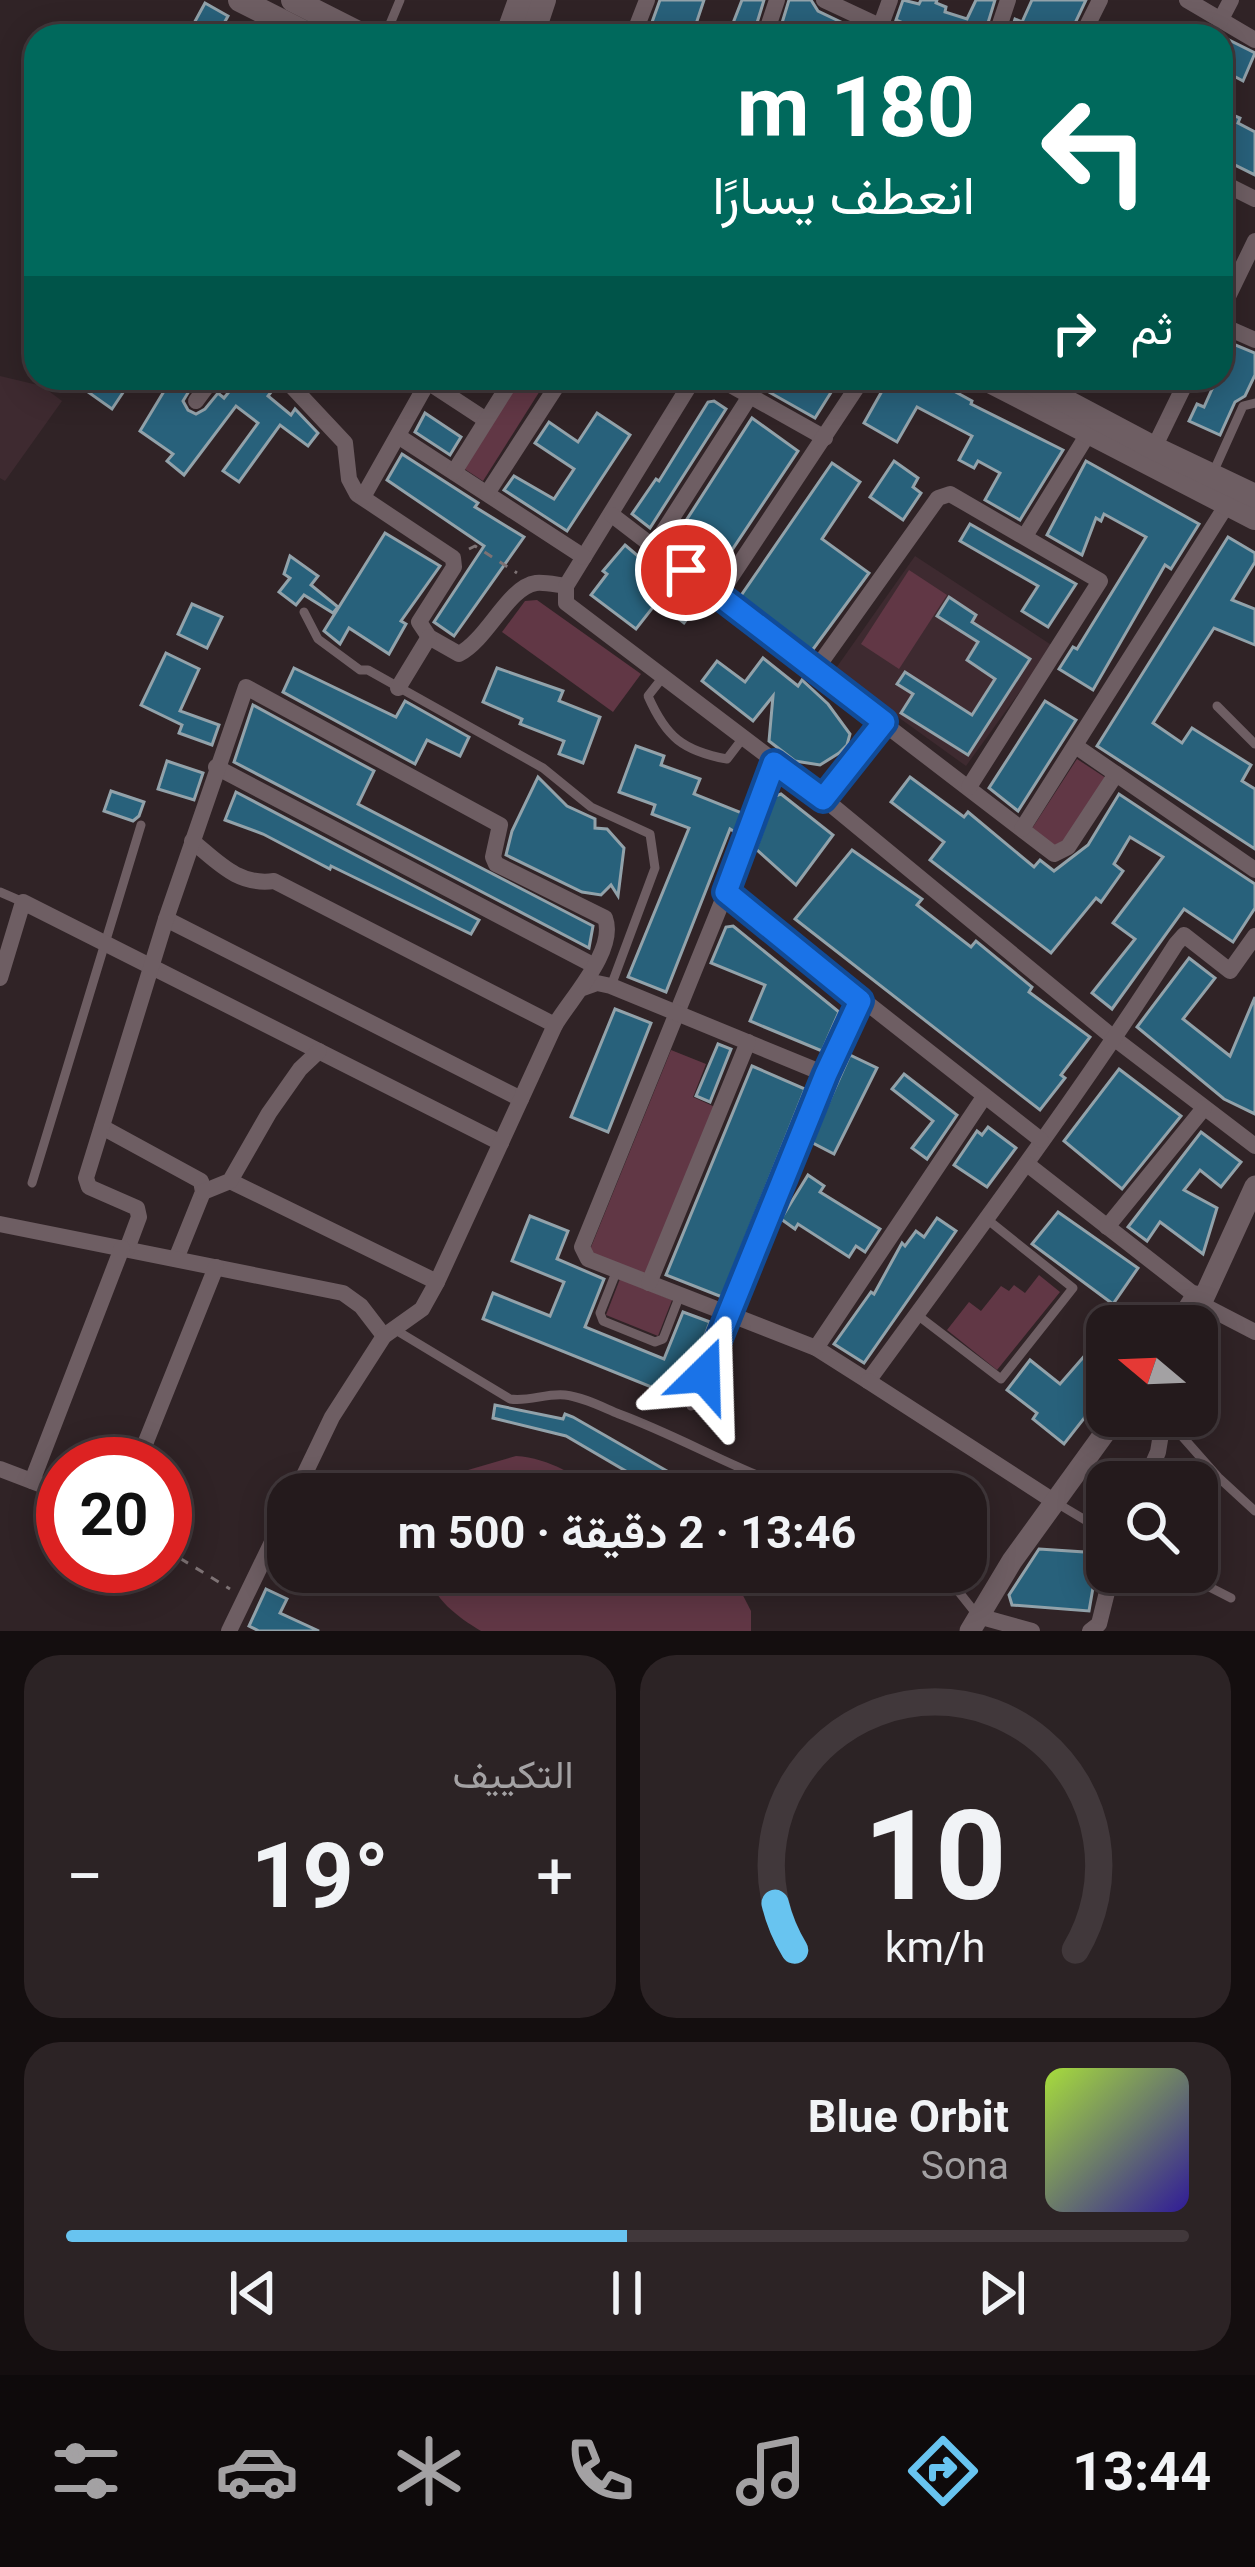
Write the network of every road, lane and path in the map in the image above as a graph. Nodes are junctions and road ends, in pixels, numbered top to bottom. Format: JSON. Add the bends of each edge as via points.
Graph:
{"nodes":[{"id":1,"x":240,"y":0,"type":"edge"},
{"id":2,"x":293,"y":0,"type":"edge"},
{"id":3,"x":824,"y":0,"type":"edge"},
{"id":4,"x":1187,"y":0,"type":"edge"},
{"id":5,"x":1231,"y":0,"type":"edge"},
{"id":6,"x":1220,"y":21,"type":"junction"},
{"id":7,"x":287,"y":24,"type":"edge"},
{"id":8,"x":340,"y":24,"type":"edge"},
{"id":9,"x":866,"y":24,"type":"edge"},
{"id":10,"x":1226,"y":24,"type":"edge"},
{"id":11,"x":1255,"y":241,"type":"edge"},
{"id":12,"x":1233,"y":286,"type":"edge"},
{"id":13,"x":204,"y":390,"type":"edge"},
{"id":14,"x":295,"y":390,"type":"edge"},
{"id":15,"x":423,"y":390,"type":"edge"},
{"id":16,"x":444,"y":390,"type":"edge"},
{"id":17,"x":505,"y":390,"type":"edge"},
{"id":18,"x":554,"y":390,"type":"edge"},
{"id":19,"x":687,"y":390,"type":"edge"},
{"id":20,"x":739,"y":390,"type":"edge"},
{"id":21,"x":855,"y":390,"type":"edge"},
{"id":22,"x":1006,"y":390,"type":"edge"},
{"id":23,"x":1042,"y":390,"type":"edge"},
{"id":24,"x":1183,"y":390,"type":"edge"},
{"id":25,"x":750,"y":396,"type":"junction"},
{"id":26,"x":196,"y":401,"type":"dead end"},
{"id":27,"x":1255,"y":403,"type":"edge"},
{"id":28,"x":487,"y":419,"type":"junction"},
{"id":29,"x":1088,"y":434,"type":"junction"},
{"id":30,"x":398,"y":436,"type":"junction"},
{"id":31,"x":825,"y":438,"type":"junction"},
{"id":32,"x":1150,"y":455,"type":"junction"},
{"id":33,"x":454,"y":472,"type":"junction"},
{"id":34,"x":1212,"y":475,"type":"junction"},
{"id":35,"x":488,"y":492,"type":"junction"},
{"id":36,"x":1255,"y":496,"type":"edge"},
{"id":37,"x":363,"y":497,"type":"junction"},
{"id":38,"x":1228,"y":503,"type":"junction"},
{"id":39,"x":612,"y":515,"type":"junction"},
{"id":40,"x":1255,"y":518,"type":"edge"},
{"id":41,"x":1025,"y":536,"type":"junction"},
{"id":42,"x":654,"y":546,"type":"junction"},
{"id":43,"x":584,"y":557,"type":"junction"},
{"id":44,"x":453,"y":558,"type":"junction"},
{"id":45,"x":534,"y":583,"type":"junction"},
{"id":46,"x":566,"y":586,"type":"junction"},
{"id":47,"x":718,"y":595,"type":"junction"},
{"id":48,"x":304,"y":612,"type":"dead end"},
{"id":49,"x":429,"y":637,"type":"junction"},
{"id":50,"x":815,"y":669,"type":"junction"},
{"id":51,"x":663,"y":677,"type":"junction"},
{"id":52,"x":398,"y":688,"type":"junction"},
{"id":53,"x":1217,"y":706,"type":"dead end"},
{"id":54,"x":884,"y":722,"type":"junction"},
{"id":55,"x":742,"y":738,"type":"junction"},
{"id":56,"x":1255,"y":744,"type":"edge"},
{"id":57,"x":1077,"y":747,"type":"junction"},
{"id":58,"x":774,"y":763,"type":"junction"},
{"id":59,"x":216,"y":767,"type":"junction"},
{"id":60,"x":1116,"y":774,"type":"junction"},
{"id":61,"x":969,"y":787,"type":"junction"},
{"id":62,"x":823,"y":799,"type":"junction"},
{"id":63,"x":141,"y":825,"type":"dead end"},
{"id":64,"x":1022,"y":829,"type":"junction"},
{"id":65,"x":192,"y":841,"type":"junction"},
{"id":66,"x":1255,"y":870,"type":"edge"},
{"id":67,"x":0,"y":892,"type":"edge"},
{"id":68,"x":726,"y":892,"type":"junction"},
{"id":69,"x":23,"y":902,"type":"junction"},
{"id":70,"x":166,"y":919,"type":"junction"},
{"id":71,"x":1255,"y":936,"type":"edge"},
{"id":72,"x":104,"y":943,"type":"junction"},
{"id":73,"x":593,"y":965,"type":"junction"},
{"id":74,"x":152,"y":968,"type":"junction"},
{"id":75,"x":0,"y":978,"type":"edge"},
{"id":76,"x":611,"y":986,"type":"junction"},
{"id":77,"x":584,"y":988,"type":"junction"},
{"id":78,"x":860,"y":1001,"type":"junction"},
{"id":79,"x":677,"y":1012,"type":"junction"},
{"id":80,"x":556,"y":1025,"type":"junction"},
{"id":81,"x":1115,"y":1039,"type":"junction"},
{"id":82,"x":748,"y":1042,"type":"junction"},
{"id":83,"x":320,"y":1051,"type":"junction"},
{"id":84,"x":826,"y":1074,"type":"junction"},
{"id":85,"x":984,"y":1097,"type":"junction"},
{"id":86,"x":521,"y":1099,"type":"junction"},
{"id":87,"x":1204,"y":1108,"type":"junction"},
{"id":88,"x":102,"y":1127,"type":"junction"},
{"id":89,"x":1041,"y":1140,"type":"junction"},
{"id":90,"x":501,"y":1143,"type":"junction"},
{"id":91,"x":1255,"y":1146,"type":"edge"},
{"id":92,"x":1027,"y":1164,"type":"junction"},
{"id":93,"x":230,"y":1181,"type":"junction"},
{"id":94,"x":32,"y":1183,"type":"dead end"},
{"id":95,"x":1255,"y":1186,"type":"edge"},
{"id":96,"x":202,"y":1192,"type":"junction"},
{"id":97,"x":988,"y":1220,"type":"junction"},
{"id":98,"x":0,"y":1224,"type":"edge"},
{"id":99,"x":1107,"y":1227,"type":"junction"},
{"id":100,"x":125,"y":1249,"type":"junction"},
{"id":101,"x":176,"y":1259,"type":"junction"},
{"id":102,"x":216,"y":1267,"type":"junction"},
{"id":103,"x":617,"y":1270,"type":"junction"},
{"id":104,"x":437,"y":1282,"type":"junction"},
{"id":105,"x":649,"y":1283,"type":"junction"},
{"id":106,"x":680,"y":1295,"type":"junction"},
{"id":107,"x":1199,"y":1300,"type":"junction"},
{"id":108,"x":1195,"y":1305,"type":"edge"},
{"id":109,"x":728,"y":1314,"type":"junction"},
{"id":110,"x":916,"y":1314,"type":"junction"},
{"id":111,"x":1255,"y":1332,"type":"edge"},
{"id":112,"x":388,"y":1333,"type":"junction"},
{"id":113,"x":816,"y":1348,"type":"junction"},
{"id":114,"x":868,"y":1381,"type":"junction"},
{"id":115,"x":691,"y":1406,"type":"dead end"},
{"id":116,"x":148,"y":1437,"type":"edge"},
{"id":117,"x":1102,"y":1437,"type":"edge"},
{"id":118,"x":1183,"y":1437,"type":"edge"},
{"id":119,"x":0,"y":1469,"type":"edge"},
{"id":120,"x":305,"y":1473,"type":"edge"},
{"id":121,"x":751,"y":1473,"type":"edge"},
{"id":122,"x":32,"y":1481,"type":"junction"},
{"id":123,"x":36,"y":1483,"type":"edge"},
{"id":124,"x":1054,"y":1502,"type":"junction"},
{"id":125,"x":1255,"y":1511,"type":"edge"},
{"id":126,"x":1086,"y":1521,"type":"edge"},
{"id":127,"x":267,"y":1551,"type":"edge"},
{"id":128,"x":192,"y":1566,"type":"edge"},
{"id":129,"x":1218,"y":1591,"type":"edge"},
{"id":130,"x":956,"y":1593,"type":"edge"},
{"id":131,"x":1107,"y":1593,"type":"edge"},
{"id":132,"x":244,"y":1598,"type":"junction"},
{"id":133,"x":1232,"y":1598,"type":"dead end"},
{"id":134,"x":974,"y":1624,"type":"edge"},
{"id":135,"x":1099,"y":1629,"type":"edge"},
{"id":136,"x":229,"y":1631,"type":"edge"},
{"id":137,"x":1032,"y":1631,"type":"edge"}],
"edges":[{"from":1,"to":7,"type":"main road"},
{"from":2,"to":8,"type":"main road"},
{"from":3,"to":9,"type":"street"},
{"from":4,"to":6,"type":"street"},
{"from":5,"to":6,"type":"street"},
{"from":6,"to":10,"type":"street"},
{"from":11,"to":12,"type":"street"},
{"from":13,"to":26,"type":"street"},
{"from":14,"to":37,"type":"street","via":[[345,443],[349,479]]},
{"from":15,"to":30,"type":"street"},
{"from":16,"to":28,"type":"street"},
{"from":17,"to":28,"type":"street"},
{"from":18,"to":35,"type":"street"},
{"from":19,"to":39,"type":"street"},
{"from":20,"to":25,"type":"street"},
{"from":21,"to":31,"type":"street"},
{"from":22,"to":29,"type":"main road"},
{"from":23,"to":32,"type":"main road"},
{"from":24,"to":32,"type":"street"},
{"from":25,"to":31,"type":"street"},
{"from":25,"to":42,"type":"street"},
{"from":27,"to":34,"type":"lane","via":[[1243,406]]},
{"from":28,"to":33,"type":"street"},
{"from":29,"to":32,"type":"main road"},
{"from":29,"to":41,"type":"street"},
{"from":30,"to":33,"type":"street"},
{"from":30,"to":37,"type":"street"},
{"from":31,"to":47,"type":"street"},
{"from":32,"to":34,"type":"main road"},
{"from":32,"to":38,"type":"main road"},
{"from":33,"to":35,"type":"street"},
{"from":34,"to":36,"type":"main road"},
{"from":35,"to":43,"type":"street"},
{"from":37,"to":44,"type":"street"},
{"from":38,"to":40,"type":"main road"},
{"from":38,"to":57,"type":"street"},
{"from":39,"to":42,"type":"street"},
{"from":39,"to":43,"type":"street"},
{"from":41,"to":50,"type":"street","via":[[950,494],[938,498]]},
{"from":41,"to":61,"type":"street","via":[[1100,581]]},
{"from":42,"to":47,"type":"street"},
{"from":43,"to":46,"type":"street"},
{"from":44,"to":45,"type":"path","via":[[475,546]]},
{"from":44,"to":49,"type":"street","via":[[419,622]]},
{"from":45,"to":46,"type":"street"},
{"from":45,"to":49,"type":"street","via":[[459,654]]},
{"from":46,"to":51,"type":"street","via":[[566,603]]},
{"from":47,"to":50,"type":"street"},
{"from":48,"to":52,"type":"lane","via":[[318,639]]},
{"from":49,"to":52,"type":"street"},
{"from":50,"to":54,"type":"street"},
{"from":51,"to":55,"type":"street"},
{"from":51,"to":55,"type":"lane","via":[[648,696],[661,726],[694,753],[727,759]]},
{"from":52,"to":76,"type":"lane","via":[[650,835],[655,868]]},
{"from":53,"to":56,"type":"lane"},
{"from":54,"to":61,"type":"street"},
{"from":54,"to":62,"type":"street"},
{"from":55,"to":58,"type":"street"},
{"from":57,"to":60,"type":"street"},
{"from":57,"to":64,"type":"street"},
{"from":58,"to":62,"type":"street"},
{"from":58,"to":68,"type":"street"},
{"from":59,"to":65,"type":"street"},
{"from":59,"to":73,"type":"street"},
{"from":59,"to":73,"type":"street","via":[[246,687],[500,825],[496,864],[605,918],[606,943]]},
{"from":60,"to":64,"type":"street","via":[[1068,847],[1054,854]]},
{"from":60,"to":66,"type":"street"},
{"from":61,"to":64,"type":"street"},
{"from":62,"to":81,"type":"street"},
{"from":63,"to":72,"type":"lane"},
{"from":65,"to":70,"type":"street"},
{"from":65,"to":80,"type":"street","via":[[236,876],[274,881]]},
{"from":67,"to":69,"type":"lane"},
{"from":68,"to":78,"type":"street"},
{"from":68,"to":79,"type":"street"},
{"from":69,"to":72,"type":"street"},
{"from":69,"to":75,"type":"street"},
{"from":70,"to":74,"type":"street"},
{"from":70,"to":86,"type":"street"},
{"from":71,"to":81,"type":"street","via":[[1230,971],[1184,935]]},
{"from":72,"to":74,"type":"street"},
{"from":72,"to":94,"type":"lane"},
{"from":73,"to":77,"type":"street"},
{"from":74,"to":83,"type":"street"},
{"from":74,"to":88,"type":"street"},
{"from":76,"to":77,"type":"street"},
{"from":76,"to":79,"type":"street"},
{"from":77,"to":80,"type":"street"},
{"from":78,"to":84,"type":"street"},
{"from":78,"to":85,"type":"street"},
{"from":79,"to":82,"type":"street"},
{"from":79,"to":103,"type":"street","via":[[582,1247],[588,1259]]},
{"from":80,"to":86,"type":"street"},
{"from":81,"to":87,"type":"street"},
{"from":81,"to":89,"type":"street"},
{"from":82,"to":84,"type":"street"},
{"from":82,"to":105,"type":"street"},
{"from":83,"to":90,"type":"street"},
{"from":83,"to":93,"type":"street","via":[[269,1113]]},
{"from":84,"to":109,"type":"street"},
{"from":85,"to":89,"type":"street"},
{"from":85,"to":113,"type":"street"},
{"from":86,"to":90,"type":"street"},
{"from":87,"to":91,"type":"street"},
{"from":87,"to":99,"type":"street"},
{"from":88,"to":96,"type":"street","via":[[201,1181]]},
{"from":88,"to":100,"type":"street","via":[[86,1178],[89,1187],[137,1208]]},
{"from":89,"to":92,"type":"street"},
{"from":90,"to":104,"type":"street"},
{"from":92,"to":97,"type":"street"},
{"from":92,"to":99,"type":"street"},
{"from":93,"to":96,"type":"street"},
{"from":93,"to":104,"type":"street"},
{"from":95,"to":107,"type":"street"},
{"from":96,"to":101,"type":"street"},
{"from":97,"to":110,"type":"street"},
{"from":97,"to":110,"type":"lane","via":[[1072,1288],[1001,1379]]},
{"from":98,"to":100,"type":"street"},
{"from":99,"to":107,"type":"street"},
{"from":100,"to":101,"type":"street"},
{"from":100,"to":122,"type":"street"},
{"from":101,"to":102,"type":"street"},
{"from":102,"to":112,"type":"street","via":[[343,1293]]},
{"from":102,"to":116,"type":"street"},
{"from":103,"to":105,"type":"street"},
{"from":103,"to":106,"type":"lane","via":[[603,1321],[655,1342]]},
{"from":104,"to":112,"type":"street","via":[[422,1309]]},
{"from":105,"to":106,"type":"street"},
{"from":106,"to":109,"type":"street"},
{"from":107,"to":108,"type":"street"},
{"from":107,"to":111,"type":"street"},
{"from":109,"to":113,"type":"street"},
{"from":109,"to":115,"type":"lane"},
{"from":110,"to":114,"type":"street"},
{"from":112,"to":120,"type":"street"},
{"from":112,"to":121,"type":"lane","via":[[509,1399],[586,1401]]},
{"from":113,"to":114,"type":"street"},
{"from":114,"to":124,"type":"street"},
{"from":117,"to":124,"type":"street"},
{"from":118,"to":125,"type":"lane"},
{"from":119,"to":122,"type":"street"},
{"from":122,"to":123,"type":"street"},
{"from":124,"to":126,"type":"lane"},
{"from":124,"to":134,"type":"street"},
{"from":127,"to":132,"type":"street"},
{"from":128,"to":132,"type":"path"},
{"from":129,"to":133,"type":"lane"},
{"from":130,"to":134,"type":"lane"},
{"from":131,"to":135,"type":"street"},
{"from":132,"to":136,"type":"street"},
{"from":134,"to":137,"type":"street"}]}
